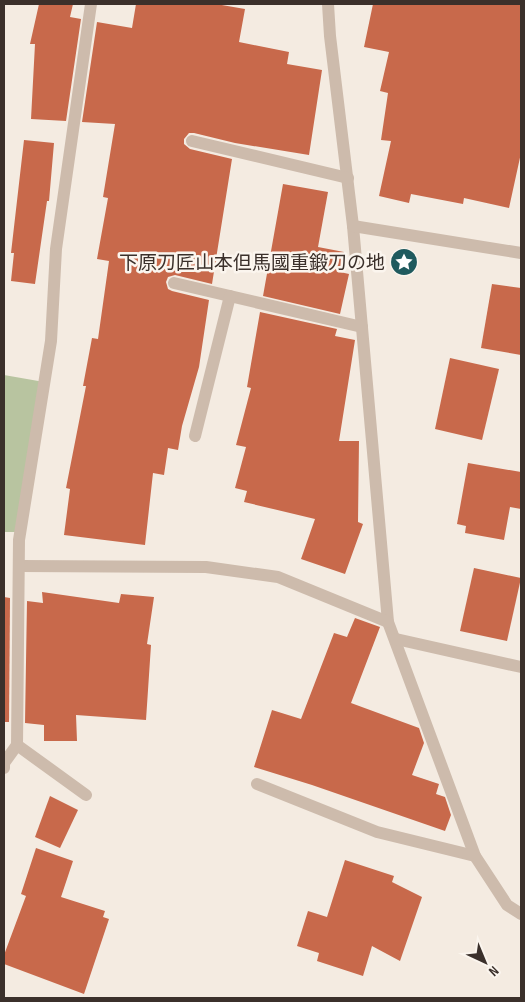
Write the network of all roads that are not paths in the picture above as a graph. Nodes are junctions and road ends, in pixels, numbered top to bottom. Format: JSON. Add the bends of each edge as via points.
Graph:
{"nodes":[{"id":1,"x":91,"y":4,"type":"edge"},
{"id":2,"x":328,"y":4,"type":"edge"},
{"id":3,"x":192,"y":141,"type":"dead end"},
{"id":4,"x":348,"y":178,"type":"junction"},
{"id":5,"x":353,"y":226,"type":"junction"},
{"id":6,"x":521,"y":253,"type":"edge"},
{"id":7,"x":174,"y":283,"type":"dead end"},
{"id":8,"x":230,"y":296,"type":"junction"},
{"id":9,"x":362,"y":327,"type":"junction"},
{"id":10,"x":195,"y":436,"type":"dead end"},
{"id":11,"x":21,"y":566,"type":"junction"},
{"id":12,"x":388,"y":622,"type":"junction"},
{"id":13,"x":396,"y":639,"type":"junction"},
{"id":14,"x":521,"y":667,"type":"edge"},
{"id":15,"x":17,"y":744,"type":"junction"},
{"id":16,"x":4,"y":768,"type":"edge"},
{"id":17,"x":257,"y":784,"type":"dead end"},
{"id":18,"x":86,"y":795,"type":"dead end"},
{"id":19,"x":475,"y":856,"type":"junction"},
{"id":20,"x":521,"y":914,"type":"edge"}],
"edges":[{"from":1,"to":11,"type":"street","via":[[56,249],[51,341],[19,540]]},
{"from":2,"to":4,"type":"street"},
{"from":3,"to":4,"type":"street"},
{"from":4,"to":5,"type":"street"},
{"from":5,"to":6,"type":"street"},
{"from":5,"to":9,"type":"street"},
{"from":7,"to":8,"type":"street"},
{"from":8,"to":9,"type":"street"},
{"from":8,"to":10,"type":"street"},
{"from":9,"to":12,"type":"street"},
{"from":11,"to":12,"type":"street","via":[[206,567],[278,577]]},
{"from":11,"to":15,"type":"street"},
{"from":12,"to":13,"type":"street"},
{"from":13,"to":14,"type":"street"},
{"from":13,"to":19,"type":"street"},
{"from":15,"to":16,"type":"street","via":[[4,762]]},
{"from":15,"to":18,"type":"street"},
{"from":17,"to":19,"type":"street","via":[[377,832]]},
{"from":19,"to":20,"type":"street","via":[[507,905]]}]}
